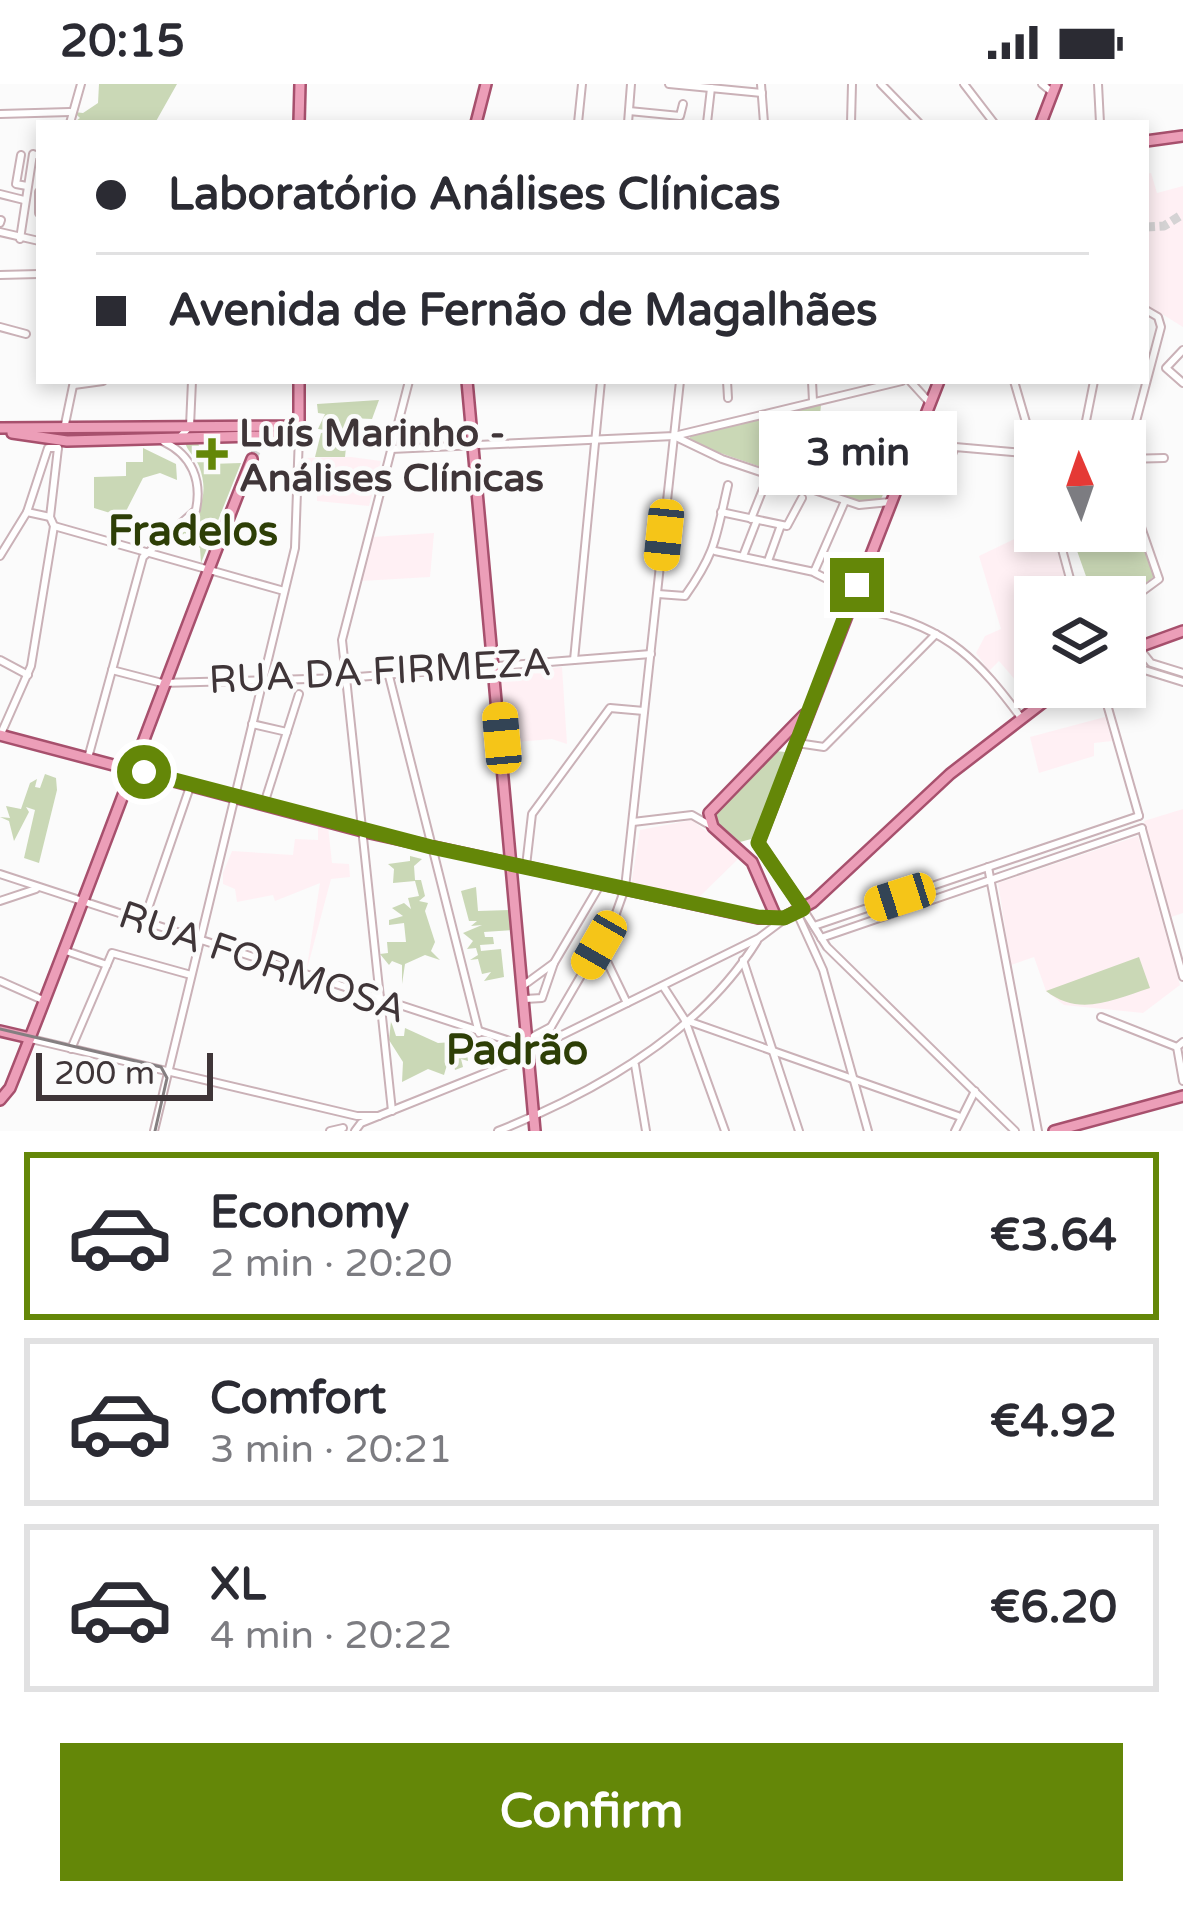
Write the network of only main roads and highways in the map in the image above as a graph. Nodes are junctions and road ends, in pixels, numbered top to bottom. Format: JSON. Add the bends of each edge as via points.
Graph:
{"nodes":[{"id":1,"x":299,"y":84,"type":"edge"},
{"id":2,"x":486,"y":84,"type":"edge"},
{"id":3,"x":1054,"y":88,"type":"edge"},
{"id":4,"x":298,"y":120,"type":"edge"},
{"id":5,"x":477,"y":120,"type":"edge"},
{"id":6,"x":1043,"y":120,"type":"edge"},
{"id":7,"x":1183,"y":136,"type":"edge"},
{"id":8,"x":1149,"y":141,"type":"edge"},
{"id":9,"x":299,"y":384,"type":"edge"},
{"id":10,"x":467,"y":384,"type":"edge"},
{"id":11,"x":938,"y":384,"type":"edge"},
{"id":12,"x":299,"y":416,"type":"junction"},
{"id":13,"x":29,"y":433,"type":"junction"},
{"id":14,"x":3,"y":434,"type":"edge"},
{"id":15,"x":256,"y":438,"type":"junction"},
{"id":16,"x":252,"y":459,"type":"tunnel mouth"},
{"id":17,"x":1183,"y":631,"type":"edge"},
{"id":18,"x":1146,"y":645,"type":"edge"},
{"id":19,"x":1036,"y":708,"type":"edge"},
{"id":20,"x":807,"y":712,"type":"junction"},
{"id":21,"x":0,"y":736,"type":"edge"},
{"id":22,"x":778,"y":743,"type":"junction"},
{"id":23,"x":794,"y":748,"type":"junction"},
{"id":24,"x":130,"y":769,"type":"junction"},
{"id":25,"x":760,"y":839,"type":"junction"},
{"id":26,"x":737,"y":846,"type":"junction"},
{"id":27,"x":513,"y":866,"type":"junction"},
{"id":28,"x":800,"y":911,"type":"junction"},
{"id":29,"x":780,"y":918,"type":"junction"},
{"id":30,"x":0,"y":1031,"type":"edge"},
{"id":31,"x":30,"y":1038,"type":"junction"},
{"id":32,"x":1183,"y":1096,"type":"edge"},
{"id":33,"x":0,"y":1100,"type":"edge"},
{"id":34,"x":535,"y":1131,"type":"edge"},
{"id":35,"x":1054,"y":1131,"type":"edge"}],
"edges":[{"from":1,"to":4,"type":"main road"},
{"from":2,"to":5,"type":"main road"},
{"from":3,"to":6,"type":"main road"},
{"from":7,"to":8,"type":"main road"},
{"from":9,"to":12,"type":"main road"},
{"from":10,"to":27,"type":"main road"},
{"from":11,"to":20,"type":"main road"},
{"from":12,"to":15,"type":"main road"},
{"from":12,"to":15,"type":"main road","via":[[299,435]]},
{"from":13,"to":14,"type":"main road"},
{"from":13,"to":15,"type":"main road"},
{"from":13,"to":15,"type":"main road","via":[[190,426]]},
{"from":16,"to":24,"type":"main road"},
{"from":17,"to":18,"type":"main road"},
{"from":19,"to":28,"type":"main road","via":[[950,774]]},
{"from":20,"to":22,"type":"main road"},
{"from":20,"to":23,"type":"main road"},
{"from":21,"to":24,"type":"main road"},
{"from":22,"to":23,"type":"main road"},
{"from":22,"to":26,"type":"main road","via":[[710,810],[713,827]]},
{"from":23,"to":25,"type":"main road"},
{"from":24,"to":27,"type":"main road"},
{"from":24,"to":31,"type":"main road"},
{"from":25,"to":26,"type":"main road"},
{"from":25,"to":28,"type":"main road"},
{"from":26,"to":29,"type":"main road"},
{"from":27,"to":29,"type":"main road"},
{"from":27,"to":34,"type":"main road"},
{"from":28,"to":29,"type":"main road"},
{"from":30,"to":31,"type":"main road"},
{"from":31,"to":33,"type":"main road"},
{"from":32,"to":35,"type":"main road"}]}
